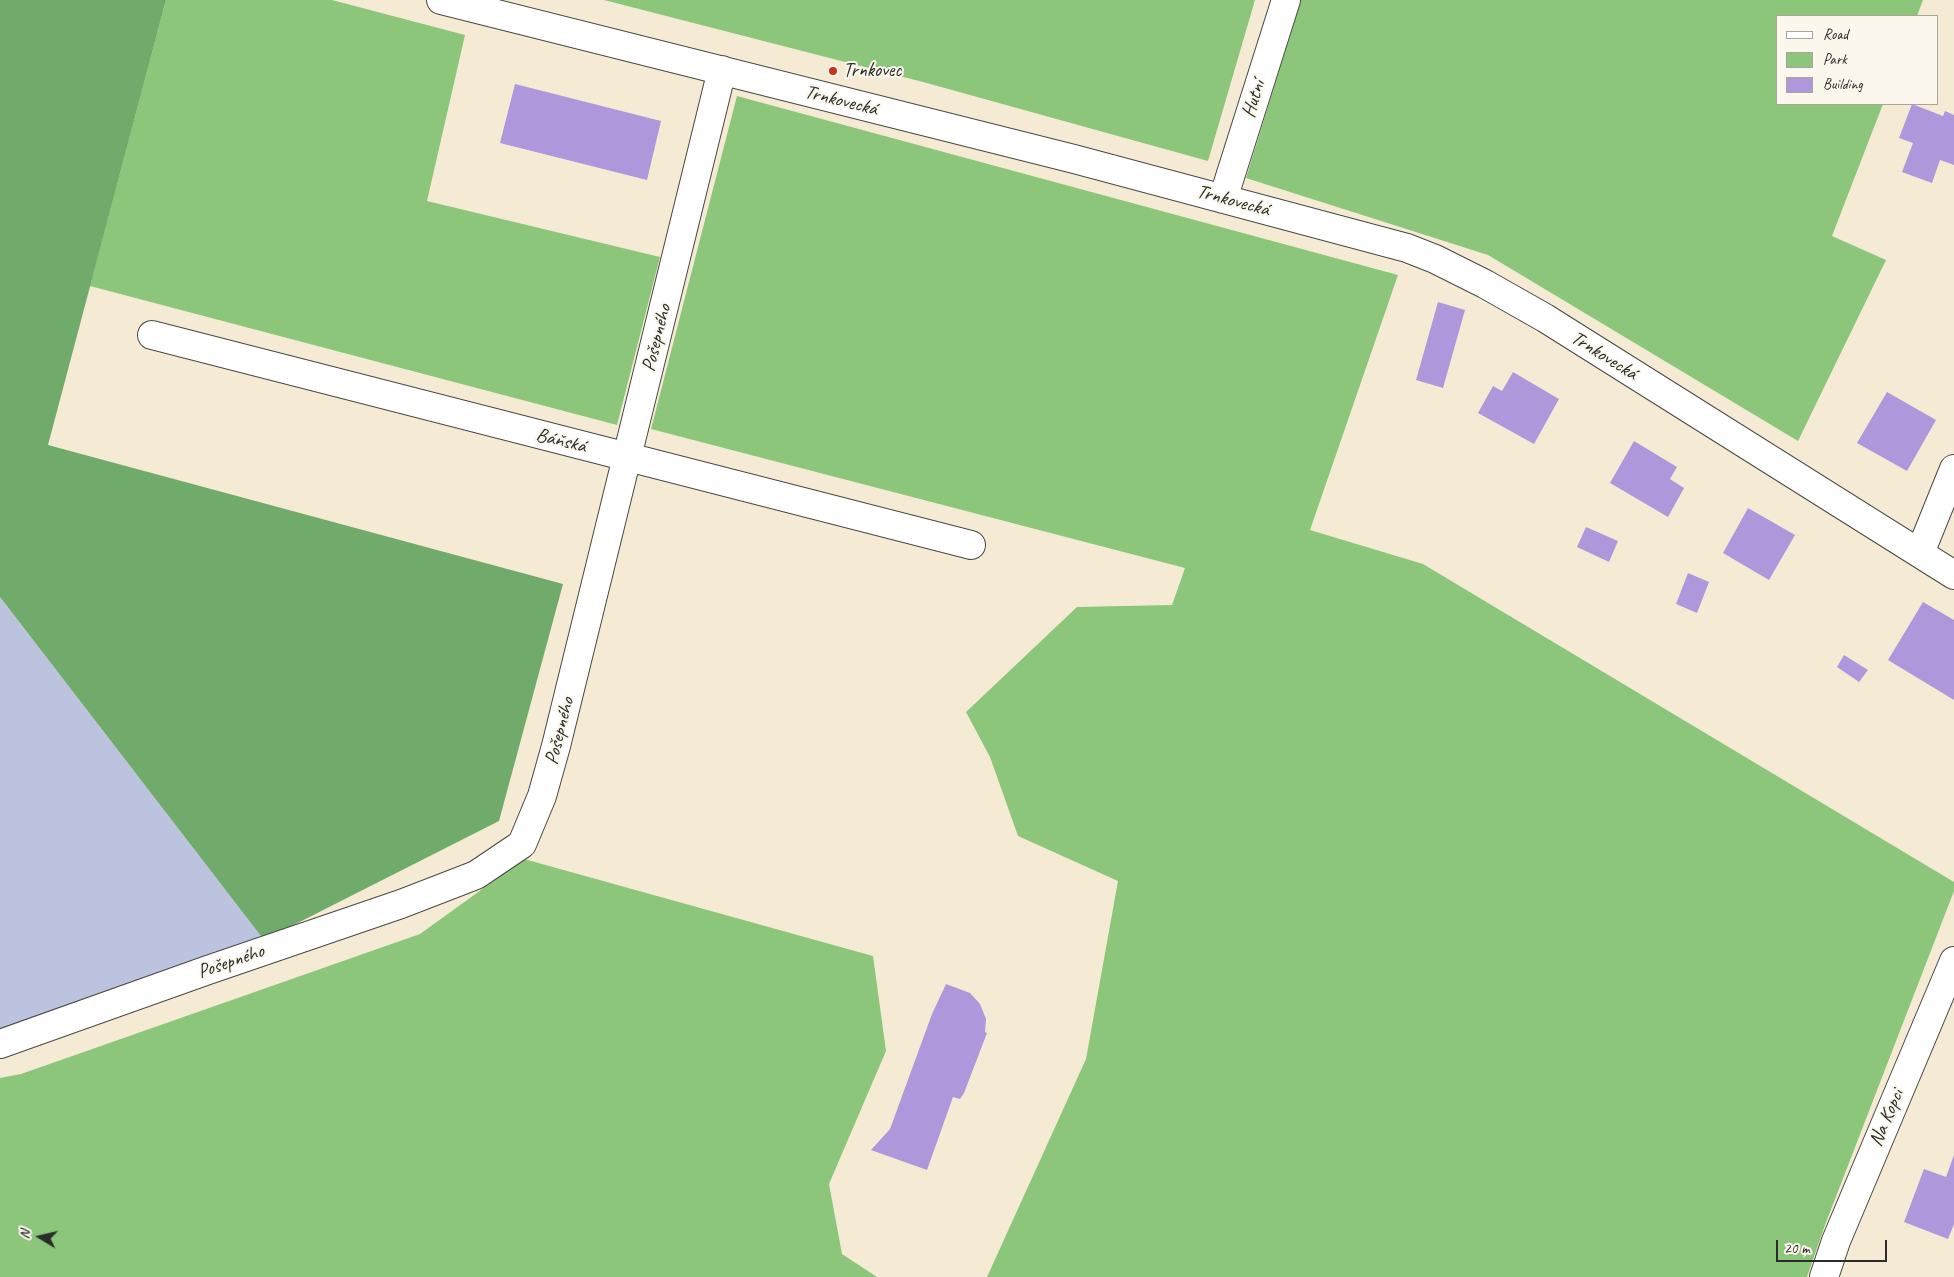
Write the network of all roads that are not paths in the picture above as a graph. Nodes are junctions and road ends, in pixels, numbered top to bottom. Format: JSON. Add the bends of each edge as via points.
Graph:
{"nodes":[{"id":1,"x":440,"y":0,"type":"edge"},
{"id":2,"x":1286,"y":0,"type":"edge"},
{"id":3,"x":722,"y":70,"type":"junction"},
{"id":4,"x":1224,"y":199,"type":"junction"},
{"id":5,"x":152,"y":335,"type":"dead end"},
{"id":6,"x":627,"y":458,"type":"junction"},
{"id":7,"x":1954,"y":469,"type":"edge"},
{"id":8,"x":971,"y":545,"type":"dead end"},
{"id":9,"x":1920,"y":553,"type":"junction"},
{"id":10,"x":1954,"y":575,"type":"edge"},
{"id":11,"x":1954,"y":961,"type":"edge"},
{"id":12,"x":0,"y":1044,"type":"edge"},
{"id":13,"x":1824,"y":1277,"type":"edge"}],
"edges":[{"from":1,"to":3,"type":"street","name":"Trnkovecká"},
{"from":2,"to":4,"type":"street","name":"Hutní"},
{"from":3,"to":4,"type":"street","name":"Trnkovecká"},
{"from":3,"to":6,"type":"street","name":"Pošepného"},
{"from":4,"to":9,"type":"street","name":"Trnkovecká","via":[[1407,248],[1485,284],[1545,318]]},
{"from":5,"to":6,"type":"street","name":"Báňská"},
{"from":6,"to":8,"type":"street","name":"Báňská"},
{"from":6,"to":12,"type":"street","name":"Pošepného","via":[[556,746],[542,796],[522,844],[476,875],[401,904]]},
{"from":7,"to":9,"type":"street"},
{"from":9,"to":10,"type":"street","name":"Trnkovecká"},
{"from":11,"to":13,"type":"street","name":"Na Kopci","via":[[1836,1241]]}]}
